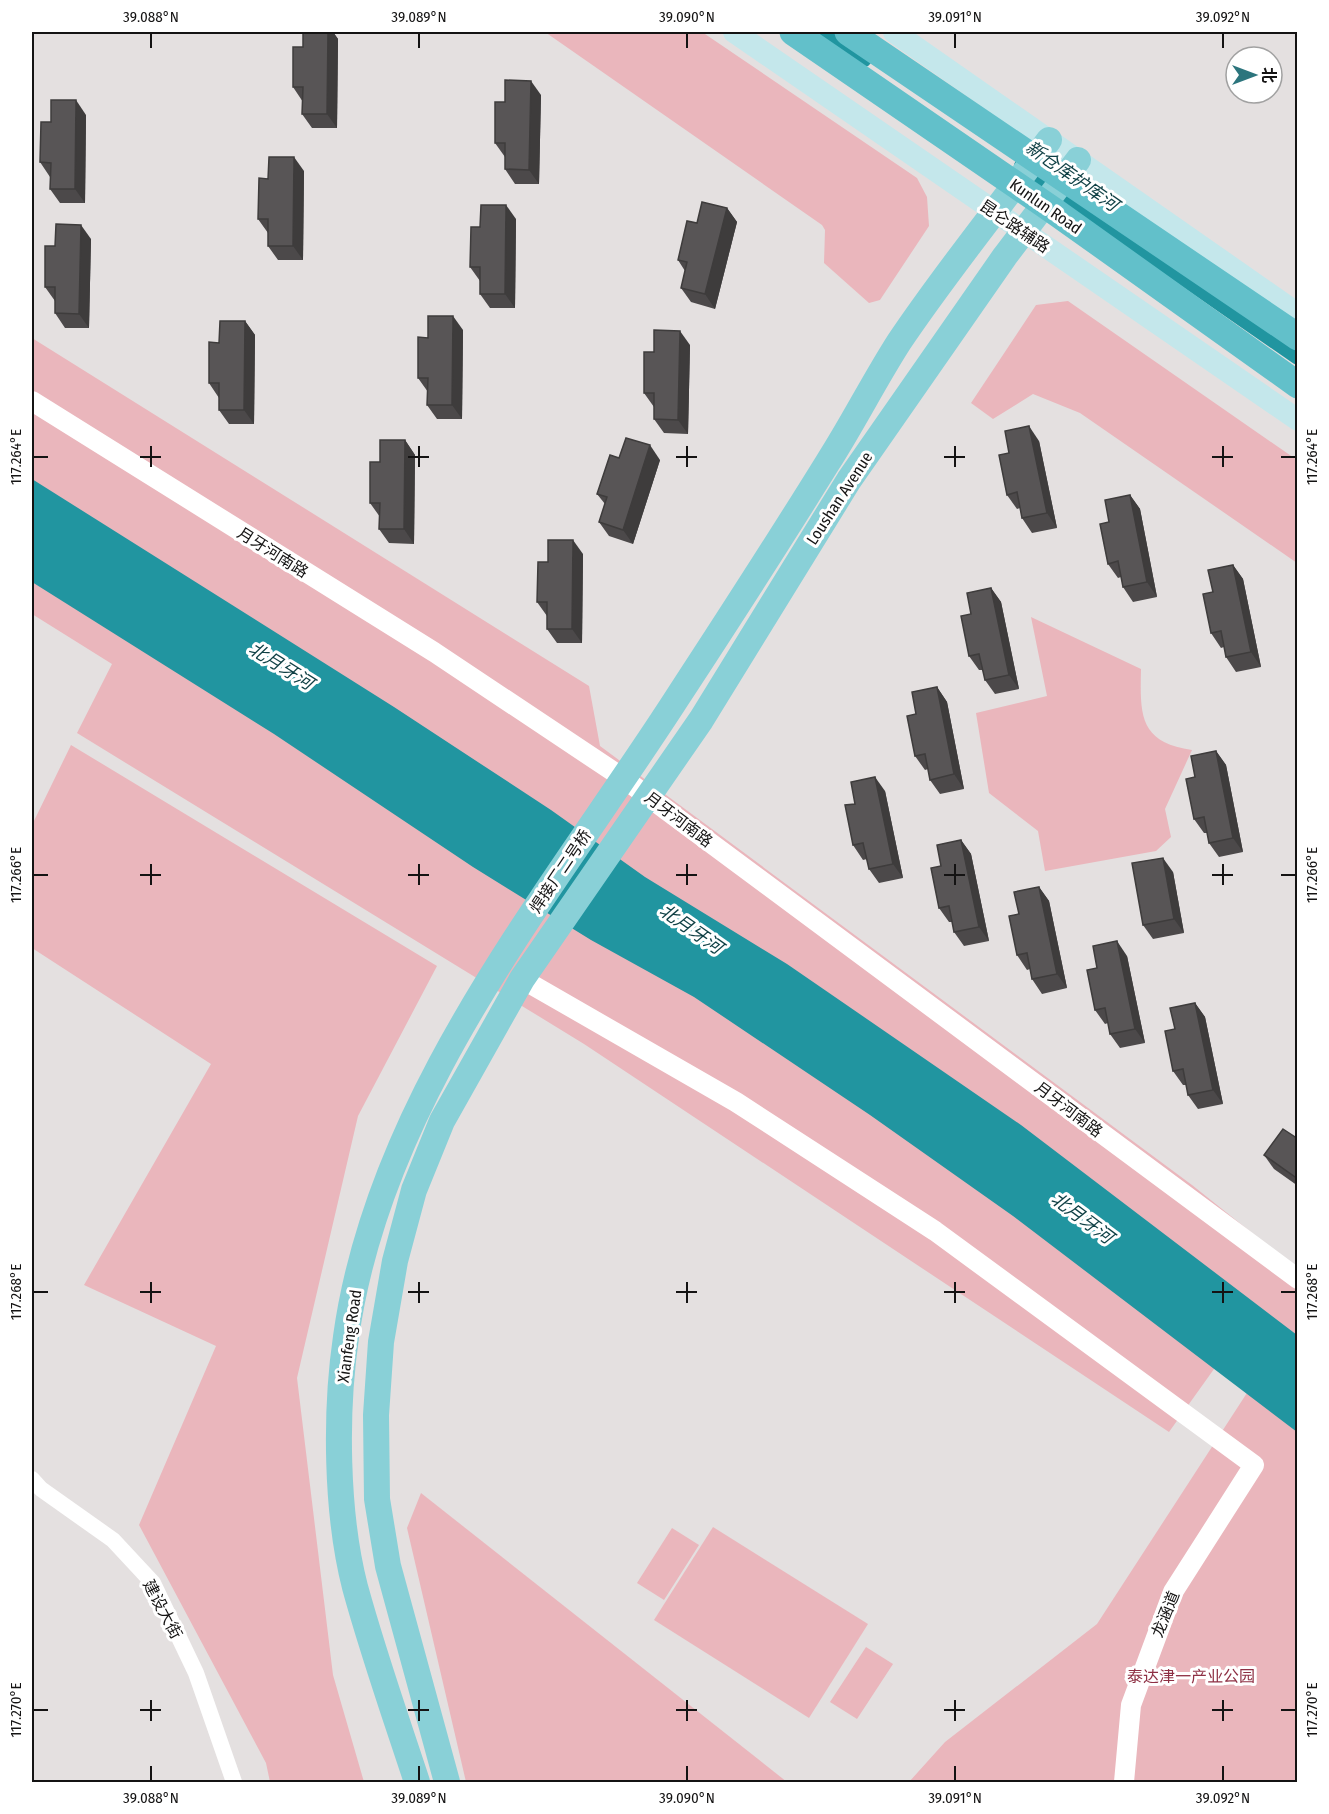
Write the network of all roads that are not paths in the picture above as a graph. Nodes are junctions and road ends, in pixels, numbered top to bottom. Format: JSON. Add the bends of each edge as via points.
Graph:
{"nodes":[{"id":1,"x":734,"y":32,"type":"edge"},
{"id":2,"x":793,"y":32,"type":"edge"},
{"id":3,"x":848,"y":32,"type":"edge"},
{"id":4,"x":894,"y":32,"type":"edge"},
{"id":5,"x":1049,"y":140,"type":"junction"},
{"id":6,"x":1078,"y":160,"type":"junction"},
{"id":7,"x":1001,"y":204,"type":"junction"},
{"id":8,"x":1030,"y":224,"type":"junction"},
{"id":9,"x":1298,"y":314,"type":"edge"},
{"id":10,"x":1298,"y":337,"type":"edge"},
{"id":11,"x":1298,"y":385,"type":"edge"},
{"id":12,"x":32,"y":401,"type":"edge"},
{"id":13,"x":1298,"y":420,"type":"edge"},
{"id":14,"x":623,"y":778,"type":"junction"},
{"id":15,"x":649,"y":797,"type":"junction"},
{"id":16,"x":592,"y":823,"type":"joint"},
{"id":17,"x":616,"y":847,"type":"joint"},
{"id":18,"x":527,"y":919,"type":"joint"},
{"id":19,"x":552,"y":936,"type":"joint"},
{"id":20,"x":522,"y":979,"type":"junction"},
{"id":21,"x":1298,"y":1279,"type":"edge"},
{"id":22,"x":32,"y":1479,"type":"edge"},
{"id":23,"x":234,"y":1782,"type":"edge"},
{"id":24,"x":417,"y":1782,"type":"edge"},
{"id":25,"x":447,"y":1782,"type":"edge"},
{"id":26,"x":1124,"y":1782,"type":"edge"}],
"edges":[{"from":1,"to":7,"type":"main road","name":"昆仑路辅路"},
{"from":2,"to":11,"type":"highway","name":"Kunlun Road"},
{"from":3,"to":10,"type":"highway","name":"Kunlun Road"},
{"from":4,"to":5,"type":"main road"},
{"from":5,"to":6,"type":"main road"},
{"from":5,"to":7,"type":"main road","name":"Loushan Avenue"},
{"from":6,"to":8,"type":"main road","name":"Loushan Avenue"},
{"from":6,"to":9,"type":"main road"},
{"from":7,"to":8,"type":"main road","name":"昆仑路辅路"},
{"from":7,"to":14,"type":"main road","name":"Loushan Avenue","via":[[898,344],[824,469]]},
{"from":8,"to":13,"type":"main road","name":"昆仑路辅路"},
{"from":8,"to":15,"type":"main road","name":"Loushan Avenue","via":[[849,480]]},
{"from":12,"to":14,"type":"street","name":"月牙河南路","via":[[434,652]]},
{"from":14,"to":15,"type":"street","name":"月牙河南路"},
{"from":14,"to":16,"type":"main road","name":"Loushan Avenue"},
{"from":15,"to":17,"type":"main road","name":"Loushan Avenue"},
{"from":15,"to":21,"type":"street","name":"月牙河南路"},
{"from":16,"to":18,"type":"main road","name":"焊接厂二号桥"},
{"from":17,"to":19,"type":"main road","name":"焊接厂二号桥"},
{"from":18,"to":24,"type":"main road","name":"Xianfeng Road","via":[[418,1109],[362,1256],[346,1338],[340,1418],[341,1497],[354,1583]]},
{"from":19,"to":20,"type":"main road","name":"Xianfeng Road"},
{"from":20,"to":25,"type":"main road","name":"Xianfeng Road","via":[[442,1121],[414,1190],[395,1261],[381,1342],[376,1415],[377,1499],[388,1566]]},
{"from":20,"to":26,"type":"street","name":"龙涵道","via":[[736,1102],[935,1231],[1254,1465],[1173,1592],[1131,1706]]},
{"from":22,"to":23,"type":"street","name":"建设大街","via":[[113,1540],[153,1583],[196,1673]]}]}
